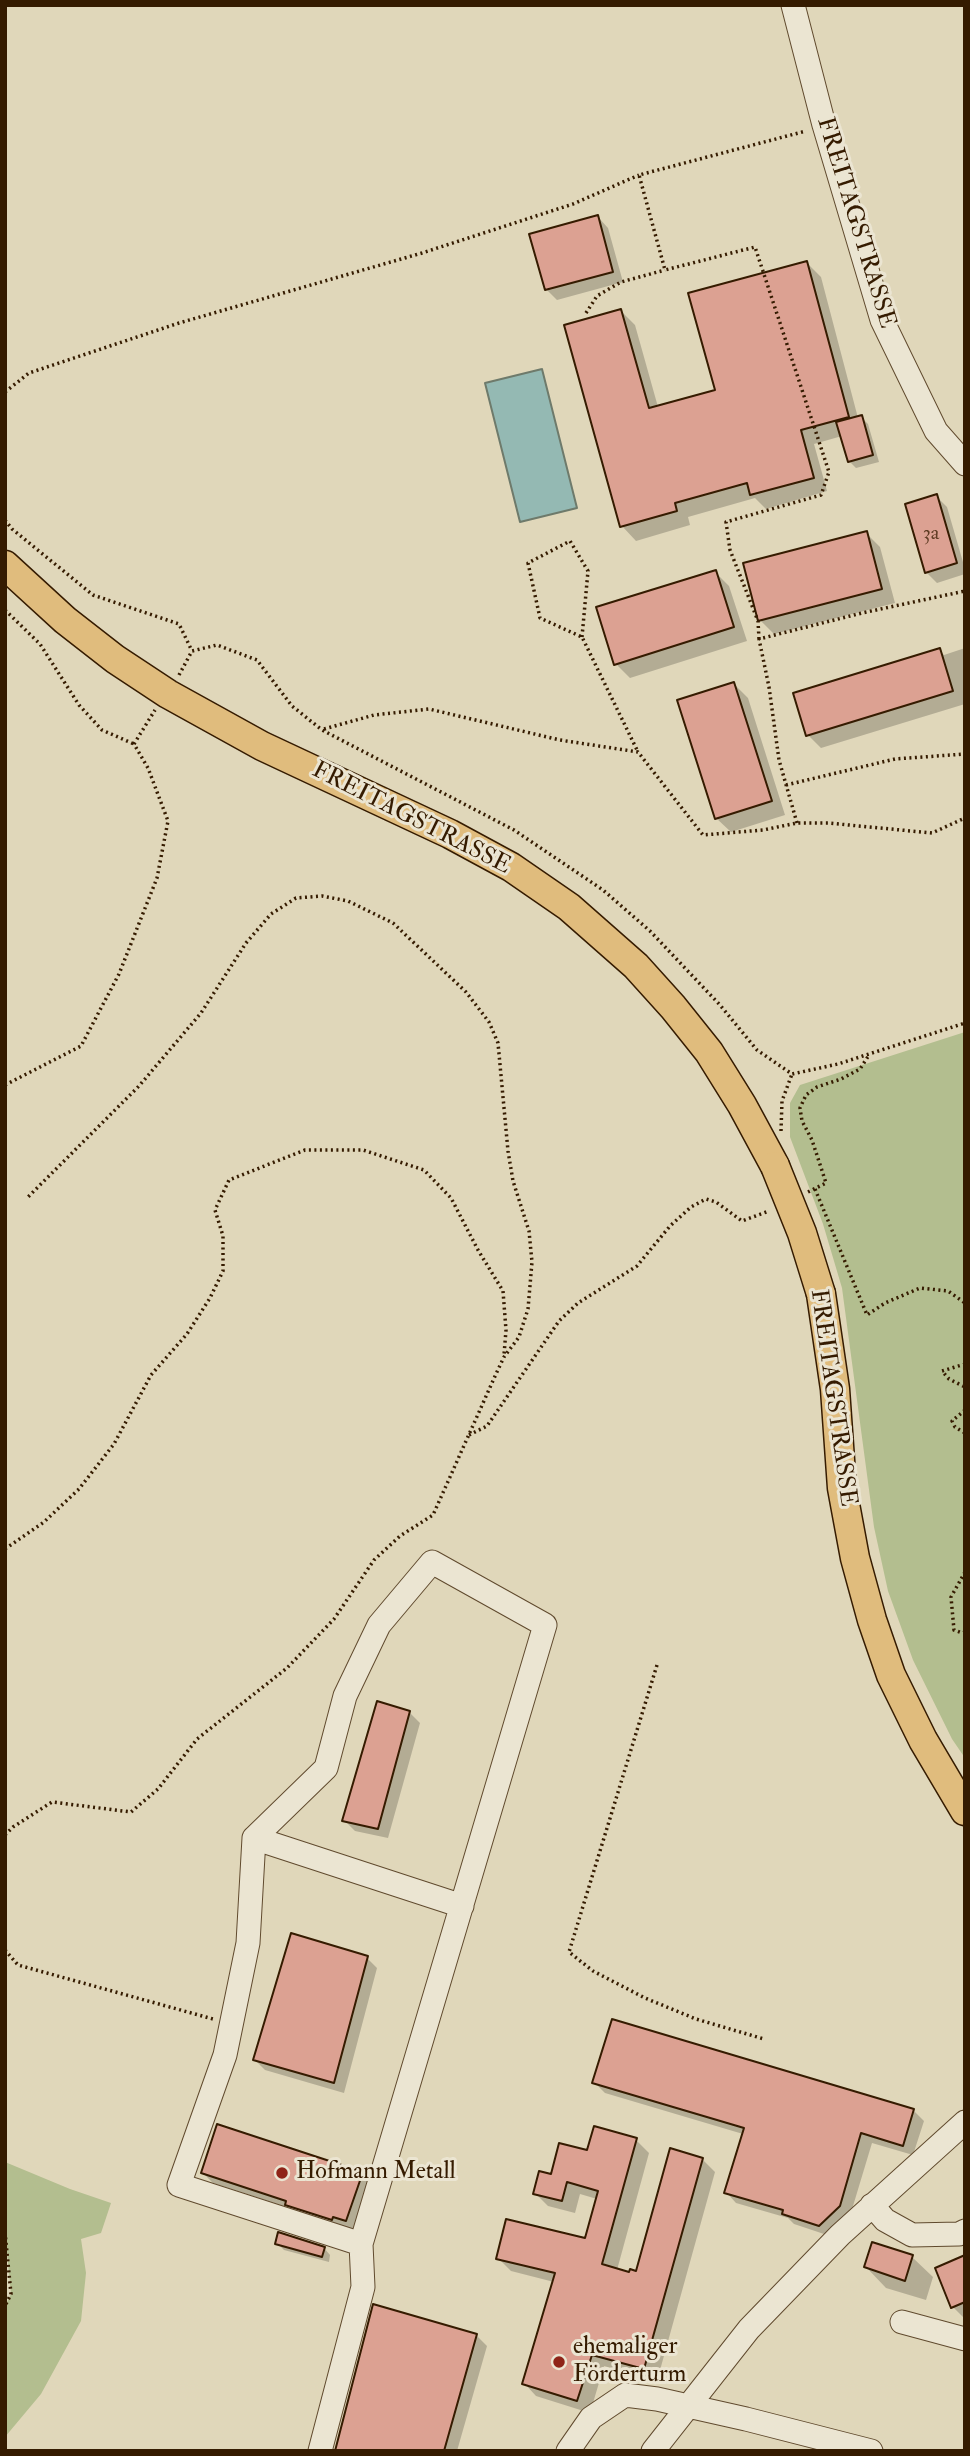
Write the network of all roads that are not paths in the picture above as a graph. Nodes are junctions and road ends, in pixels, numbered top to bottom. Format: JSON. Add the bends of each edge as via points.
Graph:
{"nodes":[{"id":1,"x":793,"y":5,"type":"edge"},
{"id":2,"x":965,"y":464,"type":"edge"},
{"id":3,"x":5,"y":565,"type":"edge"},
{"id":4,"x":965,"y":1811,"type":"edge"},
{"id":5,"x":254,"y":1838,"type":"junction"},
{"id":6,"x":462,"y":1906,"type":"junction"},
{"id":7,"x":965,"y":2122,"type":"edge"},
{"id":8,"x":872,"y":2205,"type":"junction"},
{"id":9,"x":965,"y":2231,"type":"edge"},
{"id":10,"x":361,"y":2244,"type":"junction"},
{"id":11,"x":902,"y":2322,"type":"dead end"},
{"id":12,"x":965,"y":2339,"type":"edge"},
{"id":13,"x":686,"y":2407,"type":"junction"},
{"id":14,"x":320,"y":2451,"type":"edge"},
{"id":15,"x":568,"y":2451,"type":"edge"},
{"id":16,"x":653,"y":2451,"type":"edge"},
{"id":17,"x":871,"y":2451,"type":"edge"}],
"edges":[{"from":1,"to":2,"type":"street","name":"FREITAGSTRASSE","via":[[882,320],[936,432]]},
{"from":3,"to":4,"type":"main road","name":"FREITAGSTRASSE","bridge":true,"via":[[65,621],[168,694],[262,746],[450,834],[511,867],[569,907],[636,966],[709,1052],[775,1166],[802,1233],[821,1294],[835,1390],[842,1488],[872,1620],[891,1675]]},
{"from":5,"to":6,"type":"street"},
{"from":5,"to":6,"type":"street","via":[[326,1768],[345,1696],[379,1625],[432,1562],[545,1625]]},
{"from":5,"to":10,"type":"street","via":[[248,1943],[225,2055],[179,2185]]},
{"from":6,"to":10,"type":"street"},
{"from":7,"to":8,"type":"street"},
{"from":8,"to":9,"type":"street","via":[[885,2220],[912,2235]]},
{"from":8,"to":13,"type":"street","via":[[750,2329]]},
{"from":10,"to":14,"type":"street","via":[[363,2287]]},
{"from":11,"to":12,"type":"street"},
{"from":13,"to":15,"type":"street","via":[[625,2395],[591,2417]]},
{"from":13,"to":16,"type":"street"},
{"from":13,"to":17,"type":"street"}]}
